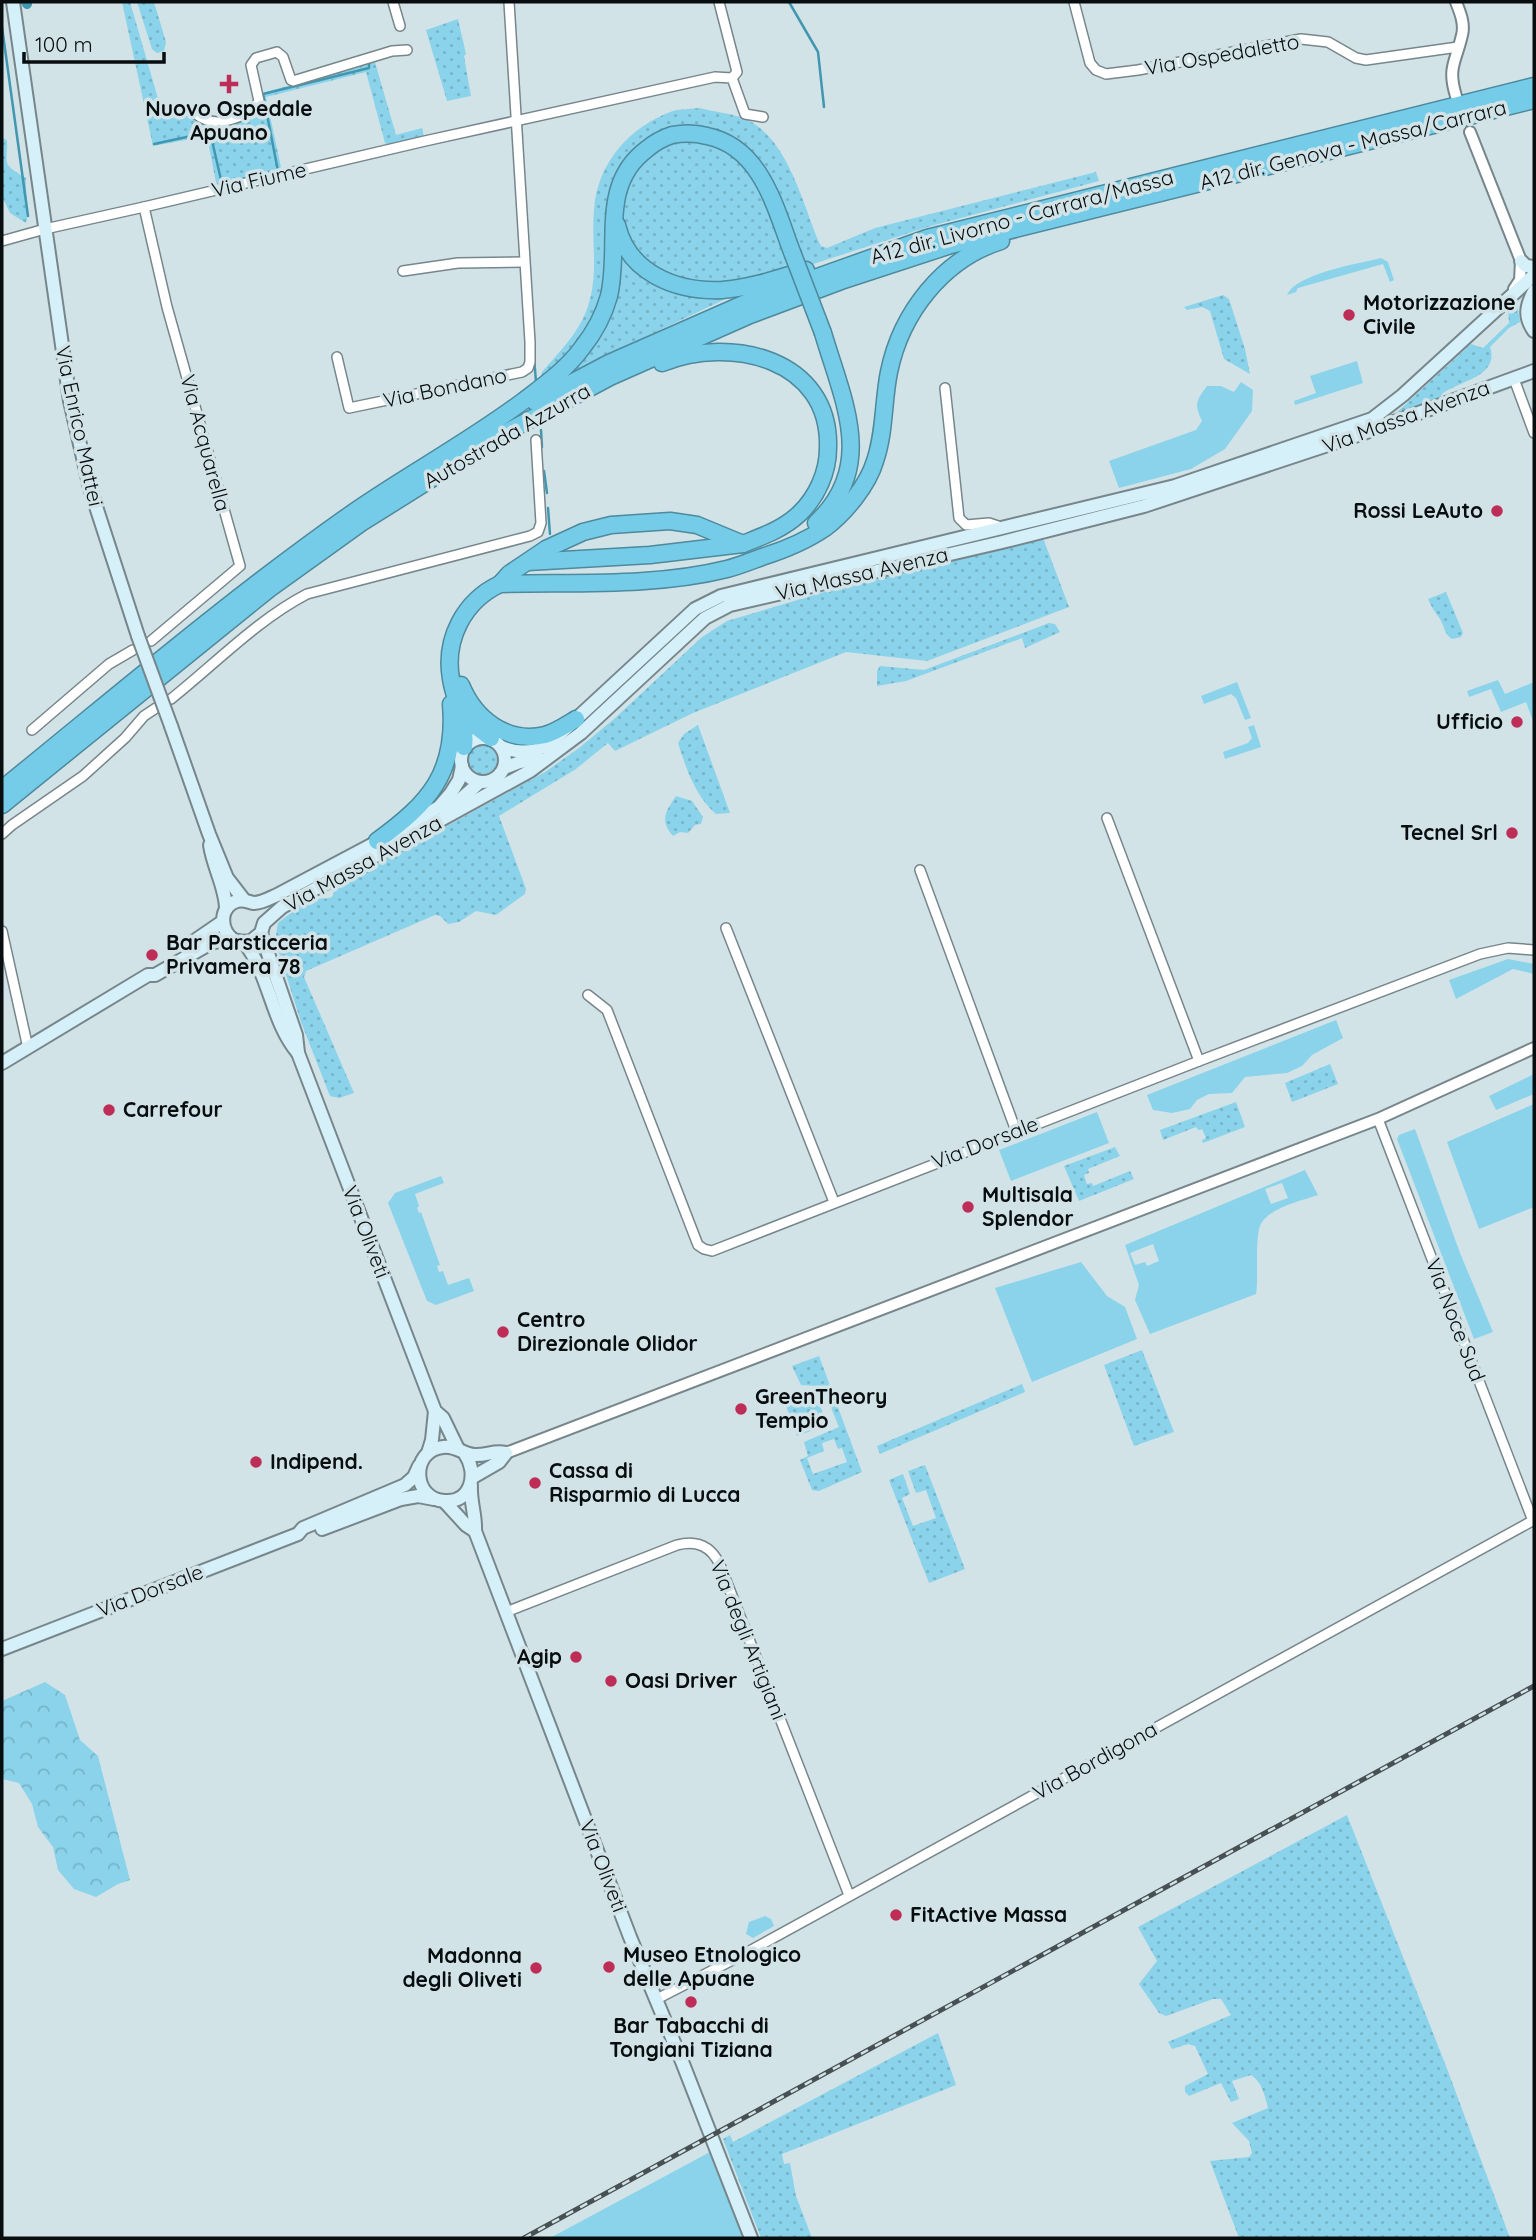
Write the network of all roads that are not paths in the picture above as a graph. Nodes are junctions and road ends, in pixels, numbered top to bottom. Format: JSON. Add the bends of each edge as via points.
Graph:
{"nodes":[{"id":1,"x":13,"y":2,"type":"edge"},
{"id":2,"x":393,"y":2,"type":"edge"},
{"id":3,"x":509,"y":2,"type":"edge"},
{"id":4,"x":719,"y":2,"type":"edge"},
{"id":5,"x":1074,"y":2,"type":"edge"},
{"id":6,"x":1456,"y":2,"type":"edge"},
{"id":7,"x":400,"y":26,"type":"dead end"},
{"id":8,"x":1458,"y":47,"type":"junction"},
{"id":9,"x":407,"y":50,"type":"dead end"},
{"id":10,"x":732,"y":78,"type":"junction"},
{"id":11,"x":1534,"y":86,"type":"edge"},
{"id":12,"x":1456,"y":96,"type":"dead end"},
{"id":13,"x":1534,"y":100,"type":"edge"},
{"id":14,"x":189,"y":108,"type":"dead end"},
{"id":15,"x":763,"y":117,"type":"dead end"},
{"id":16,"x":517,"y":121,"type":"junction"},
{"id":17,"x":1470,"y":131,"type":"dead end"},
{"id":18,"x":144,"y":207,"type":"junction"},
{"id":19,"x":614,"y":208,"type":"junction"},
{"id":20,"x":1090,"y":211,"type":"junction"},
{"id":21,"x":45,"y":229,"type":"junction"},
{"id":22,"x":927,"y":238,"type":"junction"},
{"id":23,"x":2,"y":241,"type":"edge"},
{"id":24,"x":1521,"y":261,"type":"junction"},
{"id":25,"x":524,"y":262,"type":"junction"},
{"id":26,"x":1534,"y":267,"type":"edge"},
{"id":27,"x":403,"y":271,"type":"dead end"},
{"id":28,"x":1534,"y":275,"type":"edge"},
{"id":29,"x":1534,"y":291,"type":"edge"},
{"id":30,"x":1508,"y":298,"type":"junction"},
{"id":31,"x":1534,"y":331,"type":"edge"},
{"id":32,"x":337,"y":357,"type":"dead end"},
{"id":33,"x":1534,"y":371,"type":"edge"},
{"id":34,"x":1514,"y":379,"type":"junction"},
{"id":35,"x":946,"y":387,"type":"dead end"},
{"id":36,"x":579,"y":394,"type":"junction"},
{"id":37,"x":493,"y":424,"type":"junction"},
{"id":38,"x":1534,"y":433,"type":"edge"},
{"id":39,"x":536,"y":440,"type":"dead end"},
{"id":40,"x":811,"y":528,"type":"junction"},
{"id":41,"x":1003,"y":528,"type":"junction"},
{"id":42,"x":743,"y":544,"type":"junction"},
{"id":43,"x":791,"y":547,"type":"junction"},
{"id":44,"x":526,"y":563,"type":"junction"},
{"id":45,"x":500,"y":584,"type":"junction"},
{"id":46,"x":151,"y":641,"type":"dead end"},
{"id":47,"x":133,"y":650,"type":"dead end"},
{"id":48,"x":451,"y":660,"type":"junction"},
{"id":49,"x":171,"y":699,"type":"dead end"},
{"id":50,"x":156,"y":708,"type":"dead end"},
{"id":51,"x":576,"y":719,"type":"junction"},
{"id":52,"x":32,"y":730,"type":"dead end"},
{"id":53,"x":497,"y":743,"type":"junction"},
{"id":54,"x":464,"y":747,"type":"junction"},
{"id":55,"x":557,"y":753,"type":"junction"},
{"id":56,"x":462,"y":766,"type":"junction"},
{"id":57,"x":504,"y":768,"type":"junction"},
{"id":58,"x":480,"y":782,"type":"junction"},
{"id":59,"x":2,"y":789,"type":"edge"},
{"id":60,"x":2,"y":805,"type":"edge"},
{"id":61,"x":1107,"y":818,"type":"dead end"},
{"id":62,"x":417,"y":832,"type":"junction"},
{"id":63,"x":2,"y":834,"type":"edge"},
{"id":64,"x":209,"y":834,"type":"junction"},
{"id":65,"x":377,"y":841,"type":"junction"},
{"id":66,"x":920,"y":870,"type":"dead end"},
{"id":67,"x":249,"y":902,"type":"junction"},
{"id":68,"x":224,"y":916,"type":"junction"},
{"id":69,"x":263,"y":928,"type":"junction"},
{"id":70,"x":726,"y":928,"type":"dead end"},
{"id":71,"x":2,"y":931,"type":"edge"},
{"id":72,"x":238,"y":941,"type":"junction"},
{"id":73,"x":1534,"y":950,"type":"edge"},
{"id":74,"x":148,"y":975,"type":"junction"},
{"id":75,"x":588,"y":995,"type":"dead end"},
{"id":76,"x":27,"y":1048,"type":"junction"},
{"id":77,"x":1534,"y":1048,"type":"edge"},
{"id":78,"x":298,"y":1053,"type":"junction"},
{"id":79,"x":1199,"y":1060,"type":"junction"},
{"id":80,"x":2,"y":1063,"type":"edge"},
{"id":81,"x":1378,"y":1119,"type":"junction"},
{"id":82,"x":1016,"y":1131,"type":"junction"},
{"id":83,"x":834,"y":1202,"type":"junction"},
{"id":84,"x":435,"y":1411,"type":"junction"},
{"id":85,"x":461,"y":1452,"type":"junction"},
{"id":86,"x":428,"y":1453,"type":"junction"},
{"id":87,"x":506,"y":1453,"type":"junction"},
{"id":88,"x":419,"y":1466,"type":"junction"},
{"id":89,"x":472,"y":1481,"type":"junction"},
{"id":90,"x":441,"y":1501,"type":"junction"},
{"id":91,"x":1533,"y":1521,"type":"edge"},
{"id":92,"x":475,"y":1531,"type":"junction"},
{"id":93,"x":298,"y":1534,"type":"junction"},
{"id":94,"x":506,"y":1612,"type":"junction"},
{"id":95,"x":2,"y":1649,"type":"edge"},
{"id":96,"x":849,"y":1895,"type":"junction"},
{"id":97,"x":655,"y":2000,"type":"junction"},
{"id":98,"x":751,"y":2238,"type":"edge"}],
"edges":[{"from":1,"to":21,"type":"main road","name":"Via Enrico Mattei"},
{"from":2,"to":7,"type":"street"},
{"from":3,"to":16,"type":"street","name":"Via Bondano"},
{"from":4,"to":10,"type":"street","via":[[737,72]]},
{"from":5,"to":8,"type":"street","name":"Via Ospedaletto","via":[[1090,63],[1106,74],[1301,39],[1328,42],[1366,60]]},
{"from":6,"to":8,"type":"street","via":[[1463,25]]},
{"from":8,"to":12,"type":"street","via":[[1451,69]]},
{"from":9,"to":14,"type":"street","via":[[293,81],[277,52],[256,58],[251,65],[259,101],[252,111],[213,123]]},
{"from":10,"to":15,"type":"street","via":[[745,114]]},
{"from":10,"to":16,"type":"street","name":"Via Fiume","via":[[715,77]]},
{"from":11,"to":22,"type":"highway","name":"A12 dir. Livorno - Carrara/Massa"},
{"from":13,"to":20,"type":"highway","name":"A12 dir. Genova - Massa/Carrara"},
{"from":16,"to":18,"type":"street","name":"Via Fiume"},
{"from":16,"to":25,"type":"street","name":"Via Bondano"},
{"from":17,"to":24,"type":"street"},
{"from":18,"to":21,"type":"street","name":"Via Fiume"},
{"from":18,"to":46,"type":"street","name":"Via Acquarella","via":[[167,307],[240,566]]},
{"from":19,"to":22,"type":"highway","via":[[627,251],[642,268],[660,280],[700,289],[759,284],[865,251]]},
{"from":19,"to":37,"type":"highway","via":[[609,296],[598,323],[582,349],[554,378]]},
{"from":19,"to":40,"type":"highway","bridge":true,"via":[[628,168],[654,143],[672,135],[715,137],[736,147],[765,183],[823,333],[851,434],[843,488]]},
{"from":20,"to":36,"type":"highway","name":"Autostrada Azzurra","via":[[951,245],[841,281],[750,315]]},
{"from":20,"to":43,"type":"highway","via":[[988,245],[947,271],[929,289],[913,309],[892,359],[875,462],[842,513]]},
{"from":21,"to":23,"type":"street","name":"Via Fiume"},
{"from":21,"to":64,"type":"main road","name":"Via Enrico Mattei","bridge":true,"via":[[66,380],[96,511]]},
{"from":22,"to":37,"type":"highway","name":"A12 dir. Livorno - Carrara/Massa","via":[[750,301],[609,363]]},
{"from":24,"to":26,"type":"main road"},
{"from":24,"to":30,"type":"street","via":[[1520,280]]},
{"from":25,"to":27,"type":"street","via":[[458,263]]},
{"from":25,"to":32,"type":"street","name":"Via Bondano","via":[[530,362],[522,372],[349,408]]},
{"from":28,"to":30,"type":"main road","name":"Via Massa Avenza"},
{"from":29,"to":31,"type":"main road","via":[[1527,304],[1528,322]]},
{"from":30,"to":41,"type":"main road","name":"Via Massa Avenza","via":[[1372,419],[1175,486]]},
{"from":33,"to":34,"type":"main road","name":"Via Massa Avenza"},
{"from":34,"to":38,"type":"street"},
{"from":34,"to":55,"type":"main road","name":"Via Massa Avenza","via":[[1144,506],[730,605],[705,618]]},
{"from":35,"to":41,"type":"street","via":[[959,518],[966,525],[989,523]]},
{"from":36,"to":42,"type":"highway","via":[[672,359],[716,351],[751,354],[781,364],[807,384],[821,405],[829,431],[828,465],[815,495],[799,514],[774,532]]},
{"from":36,"to":60,"type":"highway","name":"Autostrada Azzurra","via":[[503,434],[361,523],[269,589]]},
{"from":37,"to":59,"type":"highway","name":"Autostrada Azzurra","via":[[353,513],[263,578]]},
{"from":39,"to":49,"type":"street","via":[[538,531],[307,594],[255,629]]},
{"from":40,"to":42,"type":"highway","via":[[784,541]]},
{"from":40,"to":43,"type":"highway"},
{"from":41,"to":51,"type":"main road","name":"Via Massa Avenza","via":[[721,596],[695,609]]},
{"from":42,"to":44,"type":"highway"},
{"from":42,"to":44,"type":"highway","via":[[697,525],[670,521],[611,525],[583,532]]},
{"from":43,"to":45,"type":"highway","via":[[727,569],[651,580]]},
{"from":44,"to":45,"type":"highway"},
{"from":45,"to":48,"type":"highway","via":[[485,591],[465,613],[454,635]]},
{"from":47,"to":52,"type":"street","via":[[109,664]]},
{"from":48,"to":51,"type":"highway","via":[[474,711],[499,729],[535,736]]},
{"from":48,"to":53,"type":"highway","via":[[469,715]]},
{"from":48,"to":54,"type":"highway"},
{"from":48,"to":65,"type":"highway","via":[[446,679],[453,725],[447,761],[424,802]]},
{"from":50,"to":63,"type":"street","via":[[83,776]]},
{"from":51,"to":53,"type":"main road","name":"Via Massa Avenza","via":[[539,750],[521,752]]},
{"from":53,"to":54,"type":"main road","via":[[476,738]]},
{"from":53,"to":57,"type":"main road","via":[[505,754]]},
{"from":54,"to":56,"type":"main road"},
{"from":55,"to":57,"type":"main road"},
{"from":55,"to":62,"type":"main road","name":"Via Massa Avenza","via":[[511,783]]},
{"from":56,"to":58,"type":"main road","via":[[466,775]]},
{"from":56,"to":65,"type":"main road","name":"Via Massa Avenza","via":[[459,780],[439,807]]},
{"from":57,"to":58,"type":"main road","via":[[496,778]]},
{"from":58,"to":62,"type":"main road"},
{"from":61,"to":79,"type":"street"},
{"from":62,"to":69,"type":"main road","name":"Via Massa Avenza","via":[[282,907]]},
{"from":64,"to":67,"type":"main road","name":"Via Enrico Mattei","via":[[228,878]]},
{"from":64,"to":68,"type":"main road","name":"Via Enrico Mattei","via":[[212,861],[226,902]]},
{"from":65,"to":67,"type":"main road","name":"Via Massa Avenza","via":[[277,895]]},
{"from":66,"to":82,"type":"street"},
{"from":67,"to":68,"type":"main road","name":"Via Massa Avenza","via":[[237,901]]},
{"from":67,"to":69,"type":"main road","name":"Via Massa Avenza","via":[[262,911]]},
{"from":68,"to":72,"type":"main road","via":[[224,929]]},
{"from":68,"to":74,"type":"main road","name":"Via Massa Avenza","via":[[201,939],[151,968]]},
{"from":69,"to":72,"type":"main road","name":"Via Massa Avenza","via":[[251,941]]},
{"from":69,"to":78,"type":"main road","name":"Via Oliveti"},
{"from":70,"to":83,"type":"street"},
{"from":71,"to":76,"type":"street"},
{"from":72,"to":74,"type":"main road","name":"Via Massa Avenza","via":[[211,943]]},
{"from":72,"to":78,"type":"main road","name":"Via Oliveti","via":[[260,969],[287,1040]]},
{"from":73,"to":79,"type":"street","name":"Via Dorsale","via":[[1508,948],[1480,954]]},
{"from":74,"to":76,"type":"main road","name":"Via Massa Avenza"},
{"from":75,"to":83,"type":"street","name":"Via Dorsale","via":[[607,1010],[698,1245],[712,1251]]},
{"from":76,"to":80,"type":"main road","name":"Via Massa Avenza"},
{"from":77,"to":81,"type":"street"},
{"from":78,"to":84,"type":"main road","name":"Via Oliveti"},
{"from":79,"to":82,"type":"street","name":"Via Dorsale"},
{"from":81,"to":87,"type":"street"},
{"from":81,"to":91,"type":"street","name":"Via Noce Sud"},
{"from":82,"to":83,"type":"street","name":"Via Dorsale"},
{"from":84,"to":85,"type":"main road","name":"Via Oliveti"},
{"from":84,"to":86,"type":"main road","name":"Via Oliveti"},
{"from":85,"to":86,"type":"main road","via":[[443,1447]]},
{"from":85,"to":87,"type":"main road","via":[[477,1456]]},
{"from":85,"to":89,"type":"main road","via":[[470,1461]]},
{"from":86,"to":88,"type":"main road"},
{"from":87,"to":89,"type":"main road"},
{"from":88,"to":90,"type":"main road","via":[[419,1482],[429,1496]]},
{"from":88,"to":93,"type":"main road","name":"Via Dorsale","via":[[405,1485]]},
{"from":89,"to":90,"type":"main road","via":[[461,1496]]},
{"from":89,"to":92,"type":"main road","name":"Via Oliveti"},
{"from":90,"to":92,"type":"main road","name":"Via Oliveti"},
{"from":90,"to":93,"type":"main road","name":"Via Dorsale","via":[[418,1496],[401,1499],[307,1535]]},
{"from":91,"to":96,"type":"street","name":"Via Bordigona"},
{"from":92,"to":94,"type":"main road","name":"Via Oliveti"},
{"from":93,"to":95,"type":"main road","name":"Via Dorsale"},
{"from":94,"to":96,"type":"street","name":"Via degli Artigiani","via":[[677,1545],[708,1548],[720,1565]]},
{"from":94,"to":97,"type":"main road","name":"Via Oliveti"},
{"from":96,"to":97,"type":"street","name":"Via Bordigona"},
{"from":97,"to":98,"type":"main road","name":"Via Oliveti"}]}
